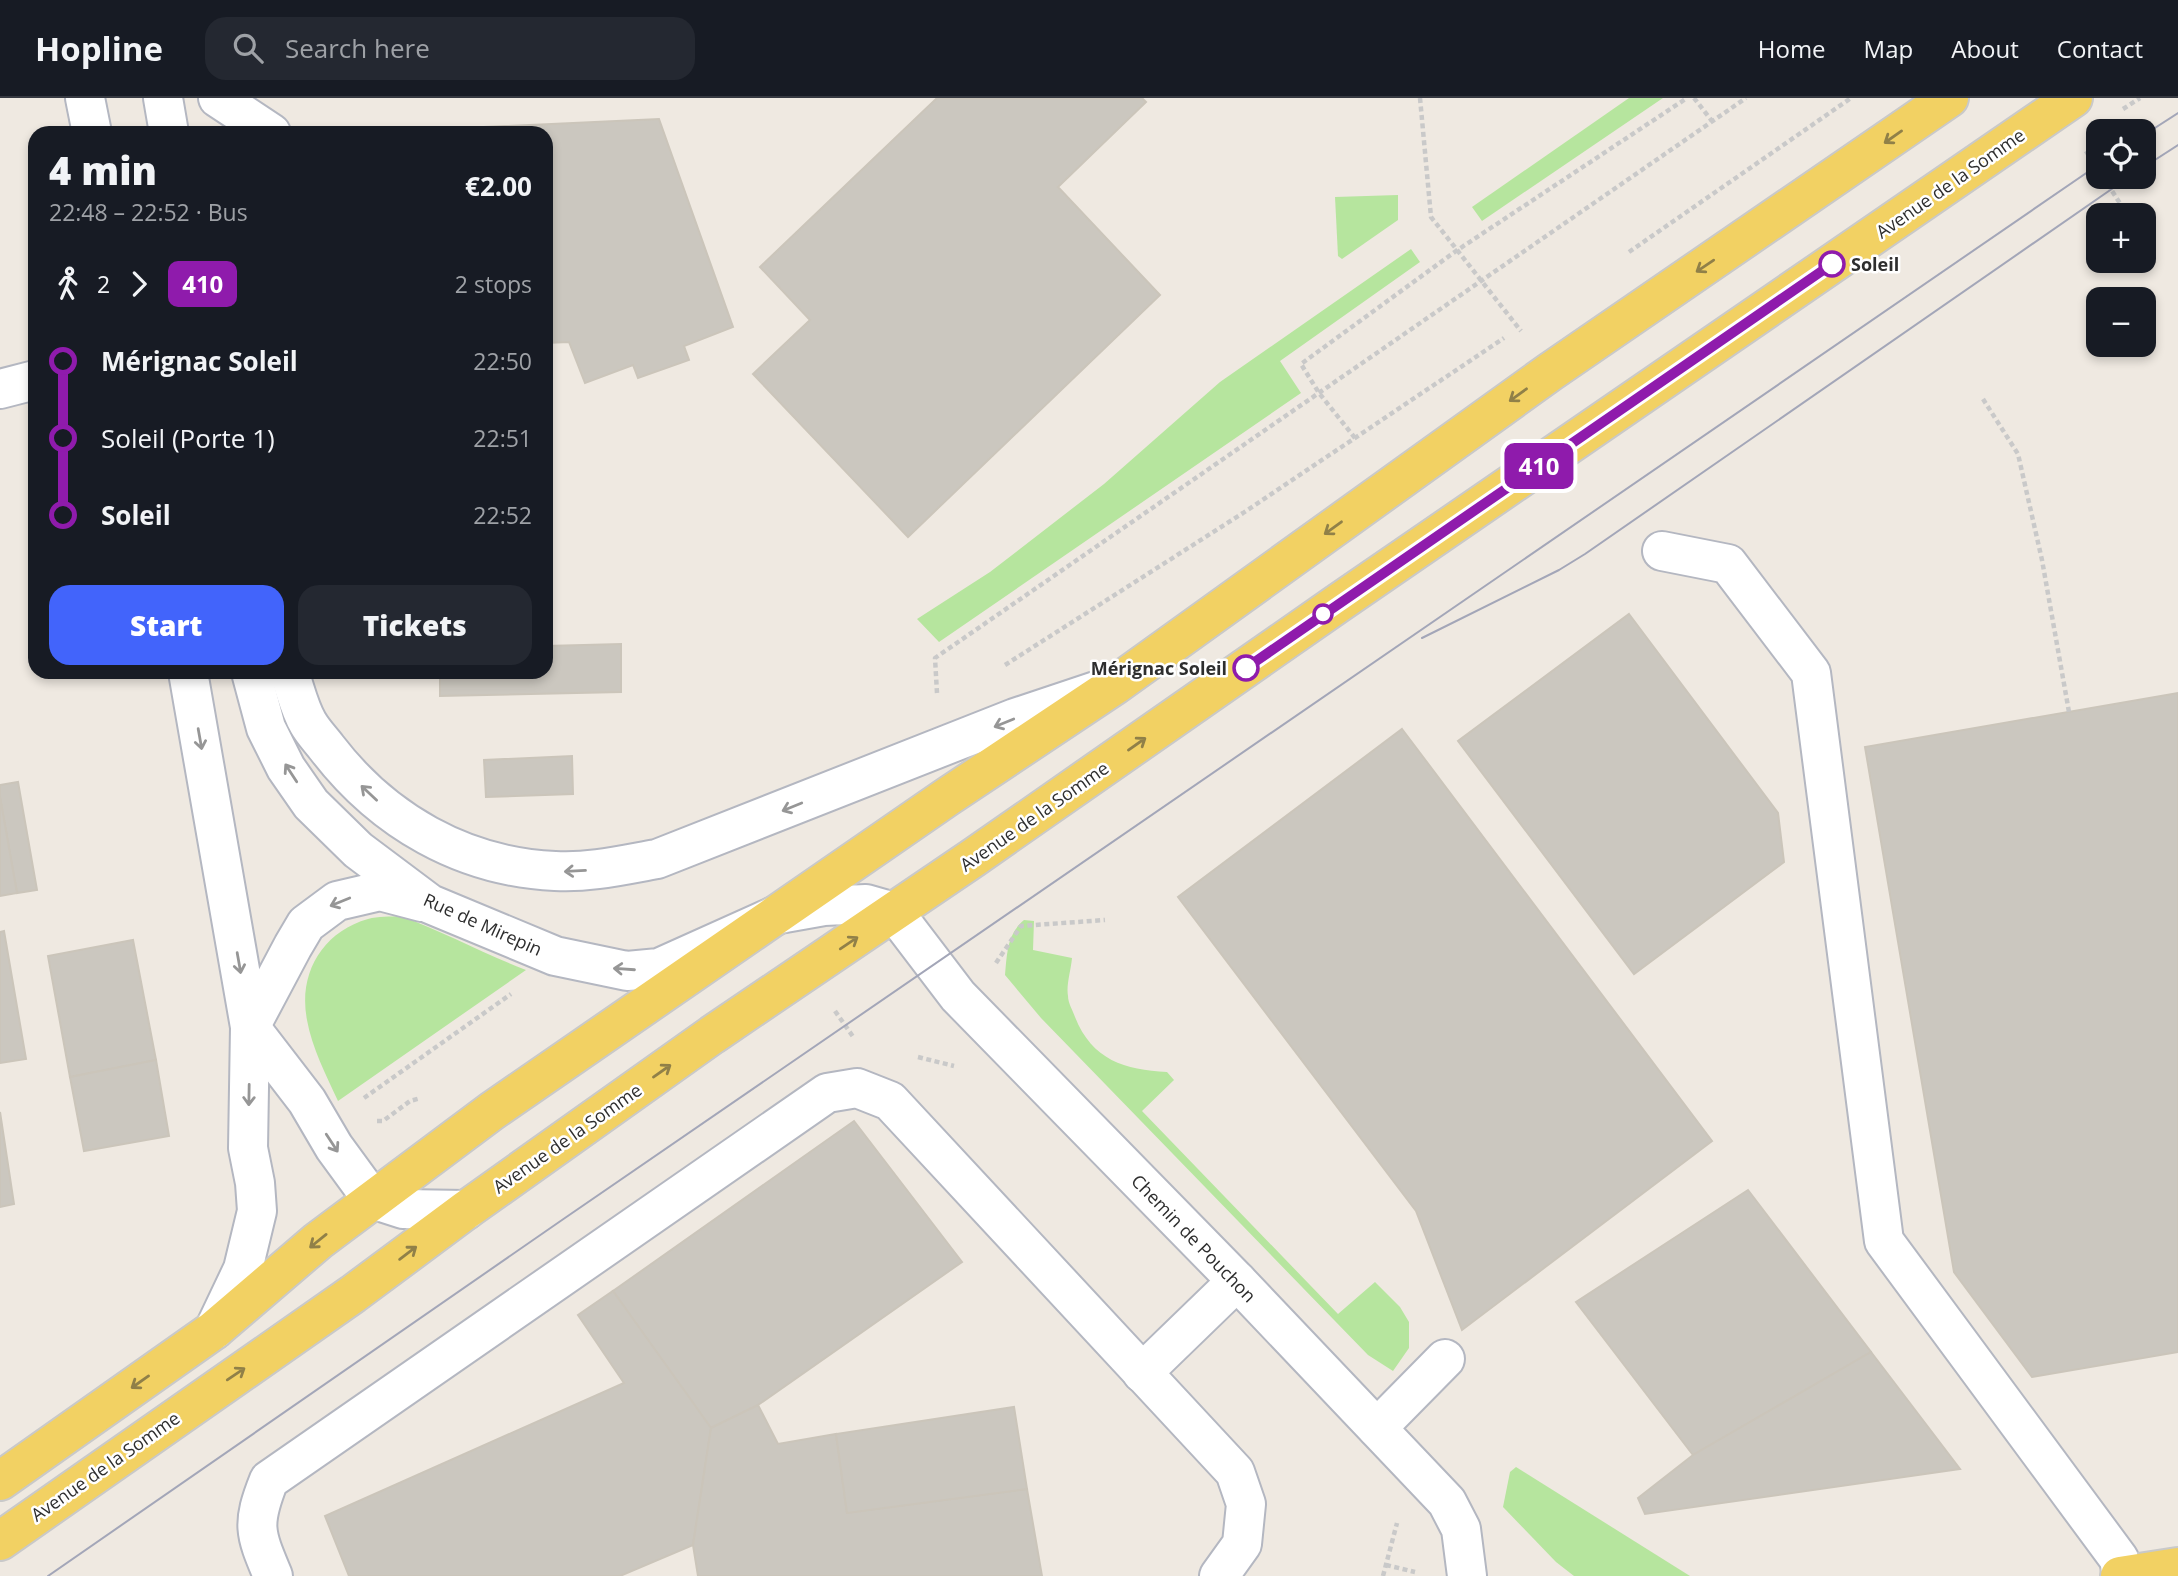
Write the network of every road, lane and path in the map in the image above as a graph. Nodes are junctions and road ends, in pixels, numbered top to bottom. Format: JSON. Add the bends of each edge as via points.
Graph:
{"nodes":[{"id":1,"x":85,"y":98,"type":"edge"},
{"id":2,"x":163,"y":98,"type":"edge"},
{"id":3,"x":218,"y":98,"type":"edge"},
{"id":4,"x":1420,"y":98,"type":"edge"},
{"id":5,"x":1687,"y":98,"type":"edge"},
{"id":6,"x":1694,"y":98,"type":"edge"},
{"id":7,"x":1746,"y":98,"type":"edge"},
{"id":8,"x":1851,"y":98,"type":"edge"},
{"id":9,"x":1949,"y":98,"type":"edge"},
{"id":10,"x":2073,"y":98,"type":"edge"},
{"id":11,"x":1712,"y":121,"type":"junction"},
{"id":12,"x":91,"y":126,"type":"edge"},
{"id":13,"x":168,"y":126,"type":"edge"},
{"id":14,"x":260,"y":126,"type":"edge"},
{"id":15,"x":2084,"y":148,"type":"dead end"},
{"id":16,"x":2086,"y":151,"type":"edge"},
{"id":17,"x":1456,"y":251,"type":"junction"},
{"id":18,"x":1622,"y":257,"type":"dead end"},
{"id":19,"x":1481,"y":281,"type":"junction"},
{"id":20,"x":28,"y":382,"type":"edge"},
{"id":21,"x":0,"y":389,"type":"edge"},
{"id":22,"x":1320,"y":393,"type":"junction"},
{"id":23,"x":1983,"y":399,"type":"dead end"},
{"id":24,"x":1355,"y":438,"type":"junction"},
{"id":25,"x":1662,"y":551,"type":"dead end"},
{"id":26,"x":996,"y":670,"type":"dead end"},
{"id":27,"x":189,"y":679,"type":"edge"},
{"id":28,"x":253,"y":679,"type":"edge"},
{"id":29,"x":292,"y":679,"type":"edge"},
{"id":30,"x":1115,"y":685,"type":"junction"},
{"id":31,"x":938,"y":704,"type":"dead end"},
{"id":32,"x":2069,"y":712,"type":"dead end"},
{"id":33,"x":430,"y":904,"type":"junction"},
{"id":34,"x":894,"y":912,"type":"junction"},
{"id":35,"x":779,"y":914,"type":"junction"},
{"id":36,"x":1105,"y":920,"type":"dead end"},
{"id":37,"x":995,"y":964,"type":"dead end"},
{"id":38,"x":807,"y":972,"type":"junction"},
{"id":39,"x":250,"y":1027,"type":"junction"},
{"id":40,"x":856,"y":1041,"type":"dead end"},
{"id":41,"x":911,"y":1055,"type":"dead end"},
{"id":42,"x":957,"y":1067,"type":"dead end"},
{"id":43,"x":372,"y":1199,"type":"junction"},
{"id":44,"x":466,"y":1210,"type":"junction"},
{"id":45,"x":1237,"y":1281,"type":"junction"},
{"id":46,"x":214,"y":1330,"type":"junction"},
{"id":47,"x":1445,"y":1359,"type":"dead end"},
{"id":48,"x":1142,"y":1373,"type":"junction"},
{"id":49,"x":1377,"y":1428,"type":"junction"},
{"id":50,"x":0,"y":1481,"type":"edge"},
{"id":51,"x":1396,"y":1517,"type":"dead end"},
{"id":52,"x":0,"y":1541,"type":"edge"},
{"id":53,"x":1386,"y":1565,"type":"junction"},
{"id":54,"x":2178,"y":1567,"type":"edge"},
{"id":55,"x":1422,"y":1574,"type":"dead end"},
{"id":56,"x":273,"y":1576,"type":"edge"},
{"id":57,"x":1219,"y":1576,"type":"edge"},
{"id":58,"x":1383,"y":1576,"type":"edge"},
{"id":59,"x":1466,"y":1576,"type":"edge"},
{"id":60,"x":2121,"y":1576,"type":"edge"}],
"edges":[{"from":1,"to":12,"type":"street"},
{"from":2,"to":13,"type":"street"},
{"from":3,"to":14,"type":"street"},
{"from":4,"to":17,"type":"path","via":[[1431,217]]},
{"from":5,"to":17,"type":"path"},
{"from":6,"to":11,"type":"path"},
{"from":7,"to":11,"type":"path"},
{"from":8,"to":18,"type":"path"},
{"from":9,"to":30,"type":"main road","one_way":true,"via":[[1550,372]]},
{"from":34,"to":10,"type":"main road","name":"Avenue de la Somme","one_way":true},
{"from":11,"to":19,"type":"path"},
{"from":15,"to":16,"type":"path"},
{"from":17,"to":19,"type":"path"},
{"from":17,"to":22,"type":"path","via":[[1301,364]]},
{"from":19,"to":22,"type":"path"},
{"from":19,"to":24,"type":"path","via":[[1519,328]]},
{"from":20,"to":21,"type":"street"},
{"from":22,"to":24,"type":"path"},
{"from":22,"to":31,"type":"path","via":[[935,658]]},
{"from":23,"to":32,"type":"path","via":[[2018,454]]},
{"from":24,"to":26,"type":"path"},
{"from":25,"to":60,"type":"street","via":[[1728,564],[1811,673],[1884,1241],[2119,1559]]},
{"from":27,"to":39,"type":"street","one_way":true},
{"from":33,"to":28,"type":"street","name":"Rue de Mirepin","one_way":true,"via":[[358,850],[311,804],[266,728]]},
{"from":30,"to":29,"type":"street","one_way":true,"via":[[1015,718],[657,859],[558,872],[515,868],[457,851],[396,817],[344,769],[307,722]]},
{"from":30,"to":35,"type":"main road"},
{"from":35,"to":33,"type":"street","name":"Rue de Mirepin","one_way":true,"via":[[659,968],[628,971],[555,956]]},
{"from":33,"to":39,"type":"street","one_way":true,"via":[[380,891],[337,901],[306,924]]},
{"from":34,"to":35,"type":"street","name":"Rue de Mirepin","via":[[866,904]]},
{"from":38,"to":34,"type":"main road","name":"Avenue de la Somme","one_way":true},
{"from":34,"to":45,"type":"street","name":"Chemin de Pouchon","via":[[958,996]]},
{"from":35,"to":43,"type":"main road"},
{"from":36,"to":37,"type":"path","via":[[1021,926]]},
{"from":38,"to":40,"type":"path"},
{"from":44,"to":38,"type":"main road","name":"Avenue de la Somme","one_way":true},
{"from":39,"to":43,"type":"street","one_way":true,"via":[[307,1101]]},
{"from":39,"to":46,"type":"street","one_way":true,"via":[[248,1148],[257,1211],[243,1269]]},
{"from":41,"to":42,"type":"path"},
{"from":43,"to":44,"type":"street","via":[[403,1209]]},
{"from":43,"to":46,"type":"main road","one_way":true},
{"from":52,"to":44,"type":"main road","name":"Avenue de la Somme","one_way":true},
{"from":45,"to":48,"type":"street"},
{"from":45,"to":49,"type":"street","name":"Chemin de Pouchon"},
{"from":46,"to":50,"type":"main road","one_way":true},
{"from":47,"to":49,"type":"street"},
{"from":48,"to":56,"type":"street","via":[[890,1101],[857,1088],[827,1093],[269,1480],[258,1508],[257,1538]]},
{"from":48,"to":57,"type":"street","via":[[1235,1472],[1246,1504],[1242,1544]]},
{"from":49,"to":59,"type":"street","name":"Chemin de Pouchon","via":[[1447,1502],[1461,1529]]},
{"from":51,"to":53,"type":"path"},
{"from":53,"to":55,"type":"path"},
{"from":53,"to":58,"type":"path"},
{"from":54,"to":60,"type":"main road"}]}
